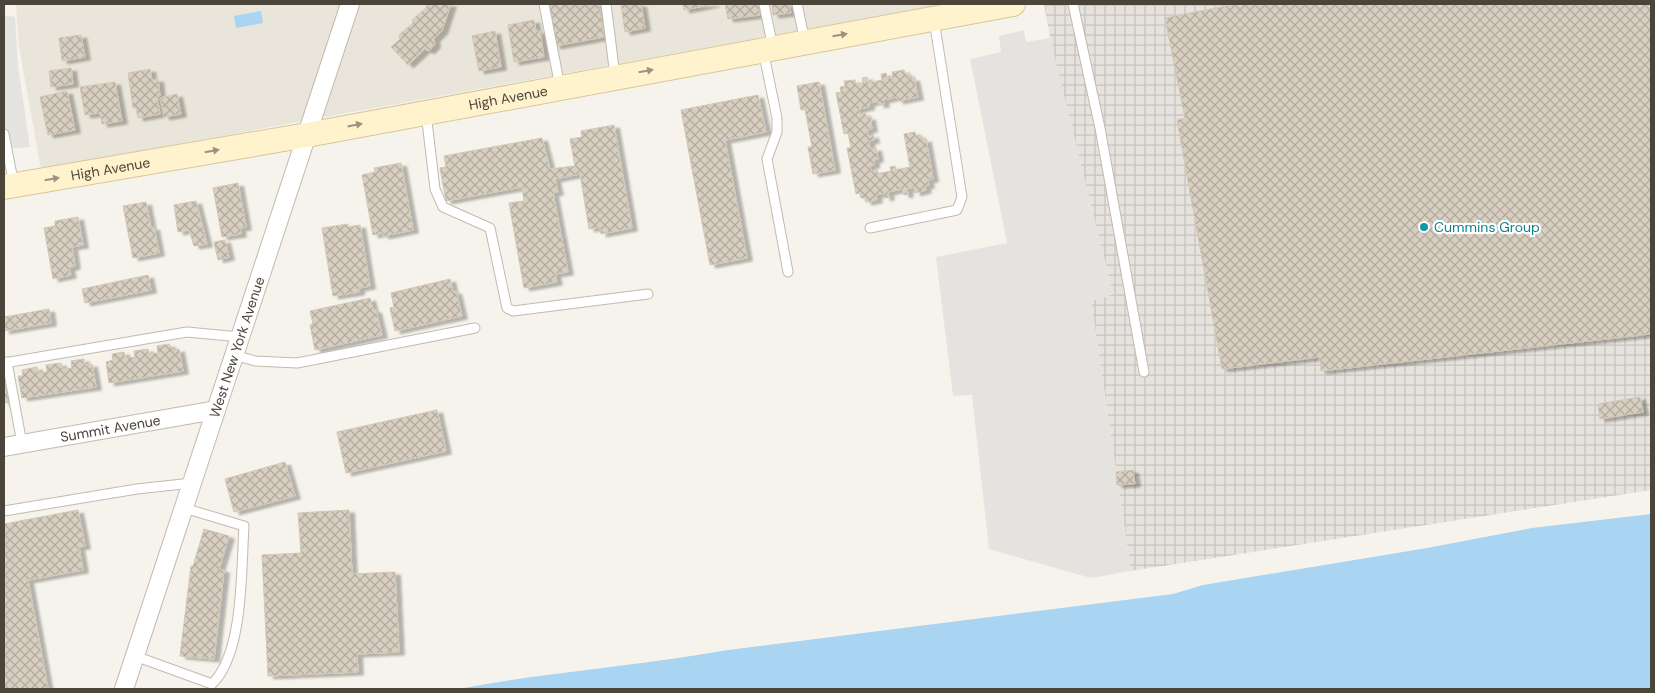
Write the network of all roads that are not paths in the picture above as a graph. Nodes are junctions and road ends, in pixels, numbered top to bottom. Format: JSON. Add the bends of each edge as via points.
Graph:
{"nodes":[{"id":1,"x":350,"y":4,"type":"edge"},
{"id":2,"x":544,"y":4,"type":"edge"},
{"id":3,"x":606,"y":4,"type":"edge"},
{"id":4,"x":764,"y":4,"type":"edge"},
{"id":5,"x":797,"y":4,"type":"edge"},
{"id":6,"x":1013,"y":4,"type":"edge"},
{"id":7,"x":1073,"y":4,"type":"edge"},
{"id":8,"x":934,"y":18,"type":"junction"},
{"id":9,"x":804,"y":42,"type":"junction"},
{"id":10,"x":768,"y":48,"type":"junction"},
{"id":11,"x":616,"y":76,"type":"junction"},
{"id":12,"x":560,"y":87,"type":"junction"},
{"id":13,"x":425,"y":112,"type":"junction"},
{"id":14,"x":4,"y":134,"type":"edge"},
{"id":15,"x":307,"y":134,"type":"junction"},
{"id":16,"x":9,"y":186,"type":"edge"},
{"id":17,"x":870,"y":228,"type":"dead end"},
{"id":18,"x":788,"y":272,"type":"dead end"},
{"id":19,"x":648,"y":294,"type":"dead end"},
{"id":20,"x":475,"y":328,"type":"dead end"},
{"id":21,"x":240,"y":337,"type":"junction"},
{"id":22,"x":234,"y":355,"type":"junction"},
{"id":23,"x":5,"y":362,"type":"edge"},
{"id":24,"x":1144,"y":372,"type":"dead end"},
{"id":25,"x":216,"y":410,"type":"junction"},
{"id":26,"x":22,"y":444,"type":"junction"},
{"id":27,"x":4,"y":447,"type":"edge"},
{"id":28,"x":192,"y":483,"type":"junction"},
{"id":29,"x":184,"y":508,"type":"junction"},
{"id":30,"x":4,"y":511,"type":"edge"},
{"id":31,"x":135,"y":656,"type":"junction"},
{"id":32,"x":124,"y":689,"type":"edge"}],
"edges":[{"from":1,"to":15,"type":"street","name":"West New York Avenue"},
{"from":2,"to":12,"type":"lane"},
{"from":3,"to":11,"type":"lane"},
{"from":4,"to":10,"type":"lane"},
{"from":5,"to":9,"type":"lane"},
{"from":6,"to":8,"type":"main road","name":"High Avenue"},
{"from":7,"to":24,"type":"lane","via":[[1100,128]]},
{"from":9,"to":8,"type":"main road","name":"High Avenue","one_way":true},
{"from":8,"to":17,"type":"lane","via":[[962,197],[957,210]]},
{"from":9,"to":10,"type":"main road","name":"High Avenue"},
{"from":11,"to":10,"type":"main road","name":"High Avenue","one_way":true},
{"from":10,"to":18,"type":"lane","via":[[778,118],[777,132],[767,160]]},
{"from":11,"to":12,"type":"main road","name":"High Avenue"},
{"from":12,"to":13,"type":"main road","name":"High Avenue"},
{"from":15,"to":13,"type":"main road","name":"High Avenue","one_way":true},
{"from":13,"to":19,"type":"lane","via":[[436,189],[443,207],[490,228],[508,308],[513,312]]},
{"from":14,"to":16,"type":"lane"},
{"from":16,"to":15,"type":"main road","name":"High Avenue","one_way":true},
{"from":15,"to":21,"type":"street","name":"West New York Avenue"},
{"from":20,"to":22,"type":"lane","via":[[297,363],[255,361]]},
{"from":21,"to":22,"type":"street","name":"West New York Avenue"},
{"from":21,"to":23,"type":"lane","via":[[187,332]]},
{"from":22,"to":25,"type":"street","name":"West New York Avenue"},
{"from":23,"to":26,"type":"lane"},
{"from":25,"to":26,"type":"street","name":"Summit Avenue"},
{"from":25,"to":28,"type":"street","name":"West New York Avenue"},
{"from":26,"to":27,"type":"street","name":"Summit Avenue"},
{"from":28,"to":29,"type":"street","name":"West New York Avenue"},
{"from":28,"to":30,"type":"lane"},
{"from":29,"to":31,"type":"street","name":"West New York Avenue"},
{"from":29,"to":31,"type":"lane","via":[[244,526],[236,634],[222,674],[212,684]]},
{"from":31,"to":32,"type":"street","name":"West New York Avenue"}]}
